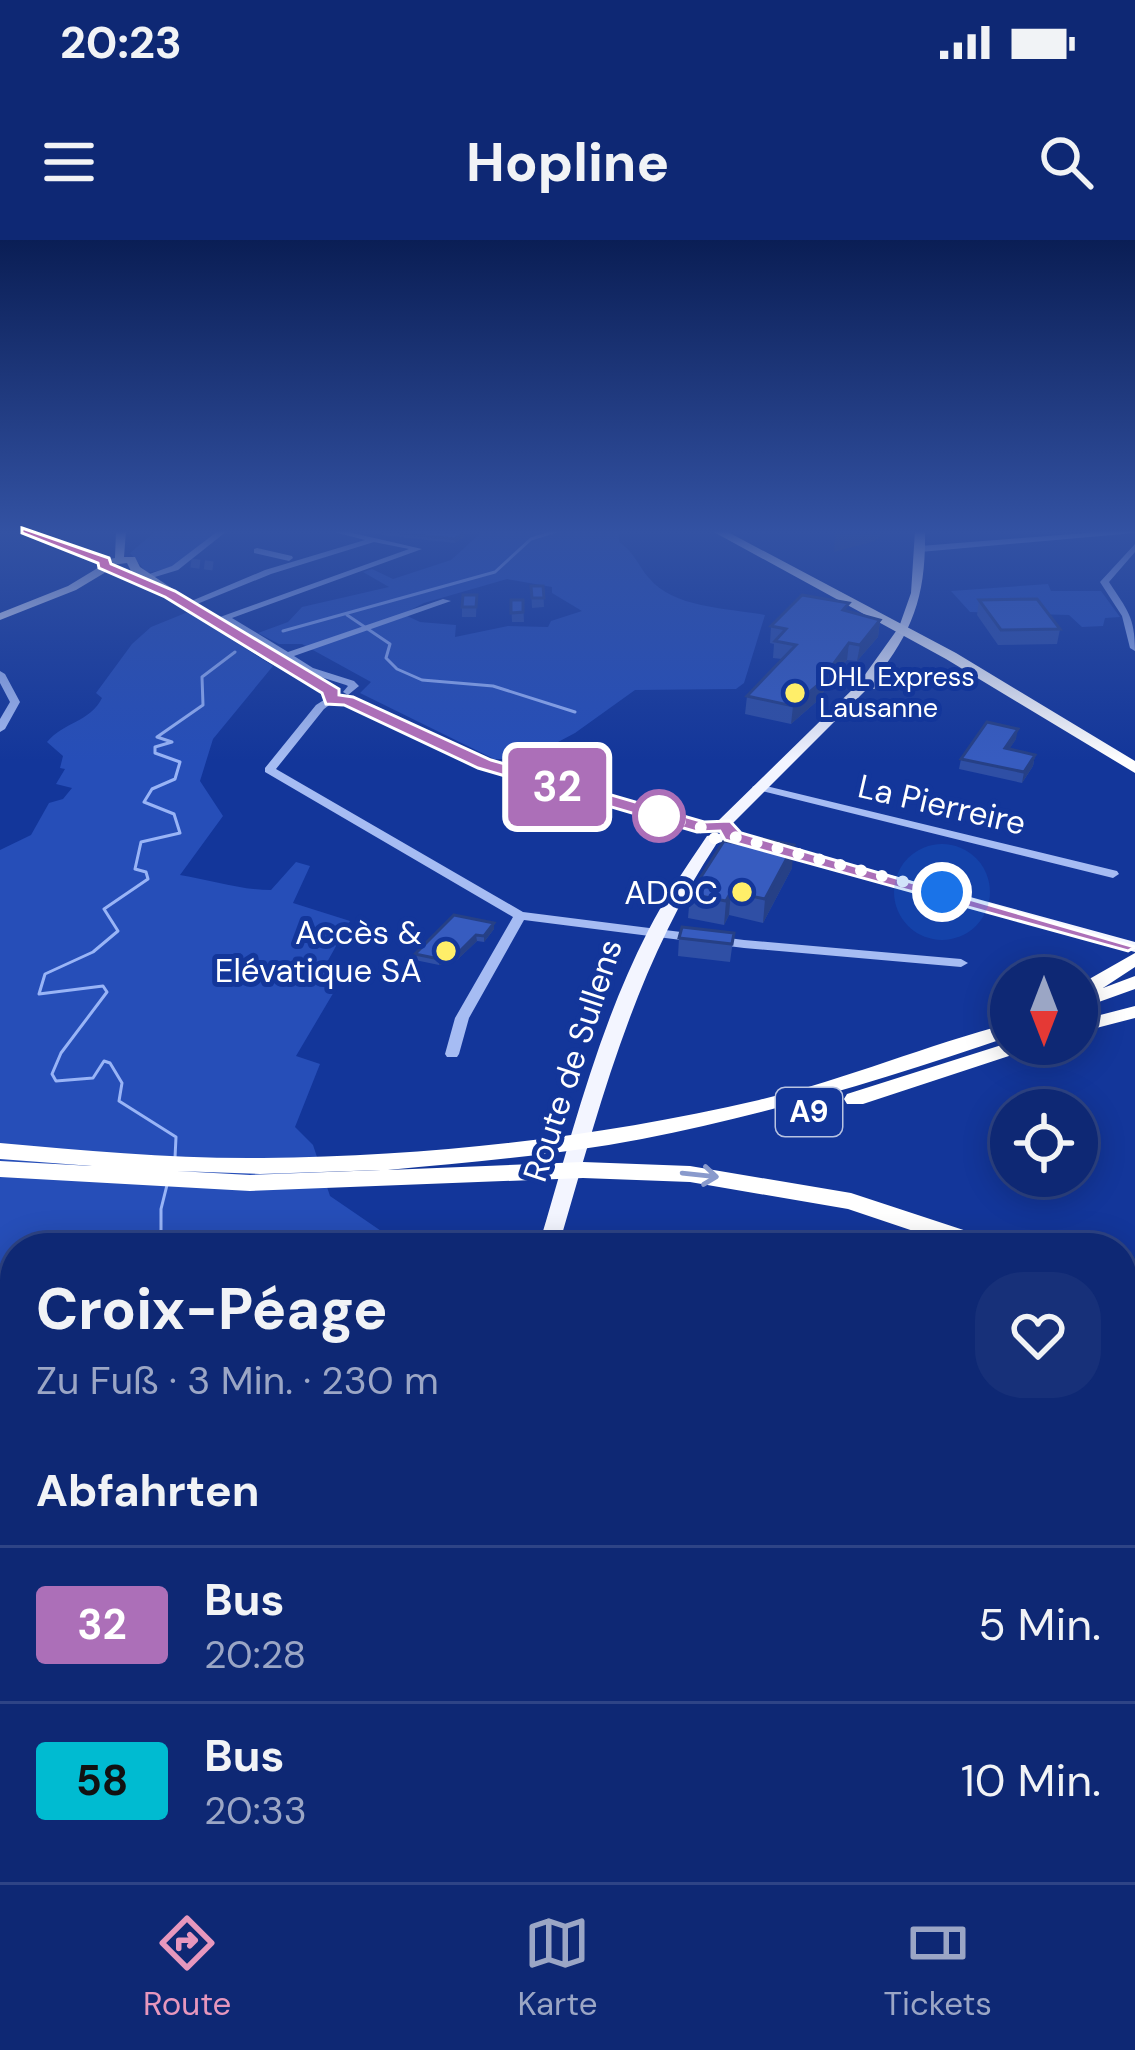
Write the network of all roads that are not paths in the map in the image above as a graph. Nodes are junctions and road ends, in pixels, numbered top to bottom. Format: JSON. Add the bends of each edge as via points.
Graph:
{"nodes":[{"id":1,"x":196,"y":608,"type":"edge"},
{"id":2,"x":206,"y":608,"type":"edge"},
{"id":3,"x":249,"y":608,"type":"edge"},
{"id":4,"x":428,"y":608,"type":"edge"},
{"id":5,"x":863,"y":608,"type":"edge"},
{"id":6,"x":882,"y":608,"type":"edge"},
{"id":7,"x":914,"y":608,"type":"edge"},
{"id":8,"x":1121,"y":608,"type":"edge"},
{"id":9,"x":410,"y":614,"type":"junction"},
{"id":10,"x":424,"y":614,"type":"dead end"},
{"id":11,"x":225,"y":616,"type":"junction"},
{"id":12,"x":1135,"y":648,"type":"edge"},
{"id":13,"x":286,"y":656,"type":"junction"},
{"id":14,"x":0,"y":674,"type":"edge"},
{"id":15,"x":340,"y":696,"type":"junction"},
{"id":16,"x":14,"y":705,"type":"junction"},
{"id":17,"x":0,"y":708,"type":"edge"},
{"id":18,"x":1058,"y":720,"type":"junction"},
{"id":19,"x":0,"y":729,"type":"edge"},
{"id":20,"x":1135,"y":755,"type":"edge"},
{"id":21,"x":1135,"y":768,"type":"edge"},
{"id":22,"x":1135,"y":782,"type":"edge"},
{"id":23,"x":758,"y":787,"type":"junction"},
{"id":24,"x":718,"y":832,"type":"junction"},
{"id":25,"x":1113,"y":874,"type":"dead end"},
{"id":26,"x":520,"y":916,"type":"junction"},
{"id":27,"x":653,"y":932,"type":"junction"},
{"id":28,"x":1135,"y":947,"type":"edge"},
{"id":29,"x":1135,"y":959,"type":"edge"},
{"id":30,"x":961,"y":963,"type":"dead end"},
{"id":31,"x":1135,"y":982,"type":"edge"},
{"id":32,"x":1098,"y":985,"type":"edge"},
{"id":33,"x":1098,"y":993,"type":"edge"},
{"id":34,"x":1135,"y":1012,"type":"edge"},
{"id":35,"x":1098,"y":1022,"type":"edge"},
{"id":36,"x":990,"y":1036,"type":"edge"},
{"id":37,"x":452,"y":1054,"type":"dead end"},
{"id":38,"x":990,"y":1055,"type":"edge"},
{"id":39,"x":0,"y":1151,"type":"edge"},
{"id":40,"x":576,"y":1158,"type":"junction"},
{"id":41,"x":0,"y":1168,"type":"edge"},
{"id":42,"x":310,"y":1174,"type":"junction"},
{"id":43,"x":553,"y":1233,"type":"edge"},
{"id":44,"x":949,"y":1233,"type":"edge"}],
"edges":[{"from":1,"to":15,"type":"main road"},
{"from":2,"to":11,"type":"street"},
{"from":3,"to":11,"type":"street"},
{"from":4,"to":9,"type":"street"},
{"from":5,"to":18,"type":"highway"},
{"from":6,"to":20,"type":"highway"},
{"from":7,"to":23,"type":"main road","name":"Route de Sullens","via":[[865,683]]},
{"from":8,"to":12,"type":"street"},
{"from":9,"to":10,"type":"street"},
{"from":9,"to":13,"type":"street"},
{"from":11,"to":13,"type":"street"},
{"from":13,"to":15,"type":"street","via":[[350,682]]},
{"from":14,"to":16,"type":"street"},
{"from":15,"to":24,"type":"main road","via":[[506,772]]},
{"from":15,"to":26,"type":"street","via":[[320,706],[268,770]]},
{"from":16,"to":17,"type":"street"},
{"from":16,"to":19,"type":"street"},
{"from":18,"to":21,"type":"highway"},
{"from":18,"to":22,"type":"highway"},
{"from":23,"to":24,"type":"main road","name":"Route de Sullens"},
{"from":23,"to":25,"type":"street","name":"La Pierreire"},
{"from":24,"to":27,"type":"main road","name":"Route de Sullens"},
{"from":24,"to":28,"type":"main road"},
{"from":26,"to":27,"type":"street"},
{"from":26,"to":37,"type":"street","via":[[465,1012]]},
{"from":27,"to":30,"type":"street"},
{"from":27,"to":43,"type":"main road","name":"Route de Sullens"},
{"from":29,"to":32,"type":"highway"},
{"from":31,"to":33,"type":"highway"},
{"from":34,"to":35,"type":"highway"},
{"from":36,"to":40,"type":"highway","number":"A9","via":[[808,1097]]},
{"from":38,"to":40,"type":"highway","number":"A9","via":[[803,1114]]},
{"from":39,"to":42,"type":"highway","number":"A9"},
{"from":40,"to":42,"type":"highway","number":"A9","via":[[440,1159]]},
{"from":40,"to":42,"type":"highway","number":"A9","via":[[442,1177]]},
{"from":40,"to":44,"type":"highway","one_way":true,"via":[[784,1186]]},
{"from":41,"to":42,"type":"highway","number":"A9","via":[[146,1180]]}]}
